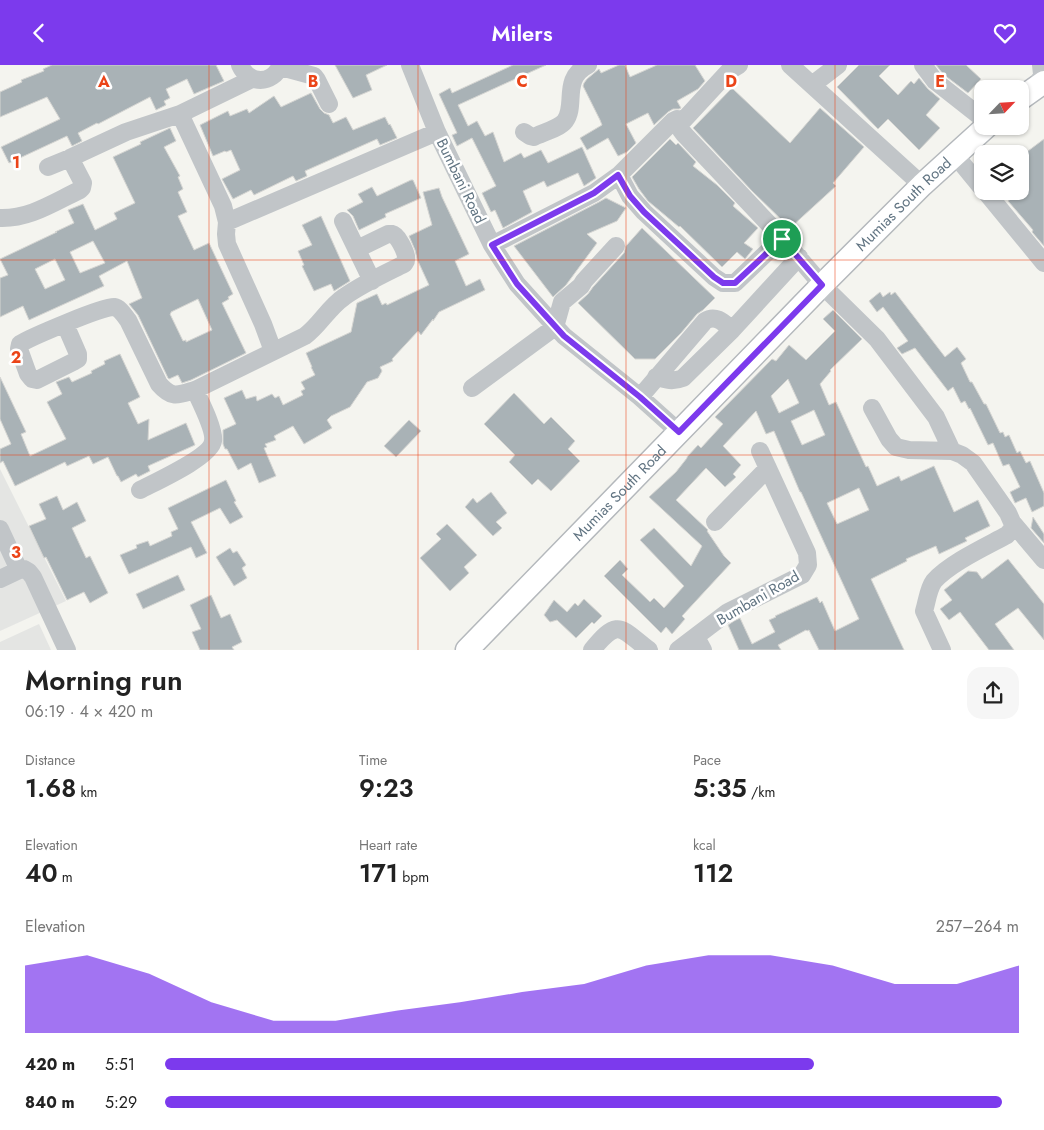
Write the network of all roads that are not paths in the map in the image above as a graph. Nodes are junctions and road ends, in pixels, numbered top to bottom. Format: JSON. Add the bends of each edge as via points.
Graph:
{"nodes":[{"id":1,"x":240,"y":65,"type":"edge"},
{"id":2,"x":588,"y":65,"type":"edge"},
{"id":3,"x":739,"y":65,"type":"edge"},
{"id":4,"x":790,"y":65,"type":"edge"},
{"id":5,"x":838,"y":65,"type":"edge"},
{"id":6,"x":923,"y":65,"type":"edge"},
{"id":7,"x":281,"y":66,"type":"edge"},
{"id":8,"x":416,"y":67,"type":"edge"},
{"id":9,"x":252,"y":79,"type":"junction"},
{"id":10,"x":812,"y":85,"type":"junction"},
{"id":11,"x":329,"y":104,"type":"dead end"},
{"id":12,"x":974,"y":112,"type":"edge"},
{"id":13,"x":180,"y":114,"type":"junction"},
{"id":14,"x":680,"y":124,"type":"junction"},
{"id":15,"x":437,"y":132,"type":"junction"},
{"id":16,"x":524,"y":132,"type":"dead end"},
{"id":17,"x":977,"y":135,"type":"edge"},
{"id":18,"x":955,"y":155,"type":"junction"},
{"id":19,"x":70,"y":158,"type":"junction"},
{"id":20,"x":48,"y":167,"type":"dead end"},
{"id":21,"x":618,"y":175,"type":"junction"},
{"id":22,"x":974,"y":178,"type":"edge"},
{"id":23,"x":922,"y":185,"type":"junction"},
{"id":24,"x":992,"y":200,"type":"edge"},
{"id":25,"x":0,"y":218,"type":"edge"},
{"id":26,"x":343,"y":221,"type":"dead end"},
{"id":27,"x":227,"y":222,"type":"junction"},
{"id":28,"x":782,"y":239,"type":"junction"},
{"id":29,"x":492,"y":245,"type":"junction"},
{"id":30,"x":616,"y":246,"type":"dead end"},
{"id":31,"x":357,"y":249,"type":"junction"},
{"id":32,"x":799,"y":257,"type":"junction"},
{"id":33,"x":1044,"y":263,"type":"edge"},
{"id":34,"x":372,"y":281,"type":"junction"},
{"id":35,"x":726,"y":284,"type":"junction"},
{"id":36,"x":822,"y":285,"type":"junction"},
{"id":37,"x":757,"y":303,"type":"junction"},
{"id":38,"x":65,"y":324,"type":"dead end"},
{"id":39,"x":555,"y":327,"type":"junction"},
{"id":40,"x":732,"y":330,"type":"junction"},
{"id":41,"x":273,"y":351,"type":"junction"},
{"id":42,"x":656,"y":377,"type":"junction"},
{"id":43,"x":472,"y":388,"type":"dead end"},
{"id":44,"x":195,"y":390,"type":"junction"},
{"id":45,"x":640,"y":397,"type":"junction"},
{"id":46,"x":872,"y":408,"type":"dead end"},
{"id":47,"x":679,"y":432,"type":"junction"},
{"id":48,"x":760,"y":451,"type":"dead end"},
{"id":49,"x":952,"y":451,"type":"junction"},
{"id":50,"x":768,"y":469,"type":"junction"},
{"id":51,"x":140,"y":490,"type":"dead end"},
{"id":52,"x":1012,"y":521,"type":"junction"},
{"id":53,"x":715,"y":522,"type":"dead end"},
{"id":54,"x":0,"y":529,"type":"edge"},
{"id":55,"x":1044,"y":560,"type":"edge"},
{"id":56,"x":19,"y":570,"type":"junction"},
{"id":57,"x":0,"y":579,"type":"edge"},
{"id":58,"x":699,"y":643,"type":"edge"},
{"id":59,"x":472,"y":648,"type":"edge"},
{"id":60,"x":67,"y":650,"type":"edge"},
{"id":61,"x":592,"y":650,"type":"edge"},
{"id":62,"x":649,"y":650,"type":"edge"},
{"id":63,"x":678,"y":650,"type":"edge"},
{"id":64,"x":942,"y":650,"type":"edge"}],
"edges":[{"from":1,"to":9,"type":"street"},
{"from":2,"to":16,"type":"street","via":[[578,72],[570,89],[569,112],[565,121],[534,137]]},
{"from":3,"to":14,"type":"street","via":[[729,71]]},
{"from":4,"to":10,"type":"street"},
{"from":5,"to":10,"type":"street"},
{"from":6,"to":12,"type":"street","via":[[935,81]]},
{"from":7,"to":9,"type":"street","via":[[274,76]]},
{"from":7,"to":11,"type":"street","via":[[314,76]]},
{"from":8,"to":15,"type":"street","name":"Bumbani Road"},
{"from":9,"to":13,"type":"street"},
{"from":10,"to":23,"type":"street"},
{"from":13,"to":19,"type":"street","via":[[126,132]]},
{"from":13,"to":27,"type":"street","via":[[223,205]]},
{"from":14,"to":21,"type":"street","via":[[677,119],[674,121]]},
{"from":14,"to":28,"type":"street","via":[[684,134]]},
{"from":15,"to":27,"type":"street"},
{"from":15,"to":29,"type":"street","name":"Bumbani Road"},
{"from":17,"to":18,"type":"main road","name":"Mumias South Road"},
{"from":18,"to":22,"type":"street"},
{"from":18,"to":23,"type":"main road","name":"Mumias South Road"},
{"from":19,"to":20,"type":"street"},
{"from":19,"to":25,"type":"street","via":[[83,183],[80,190],[34,213]]},
{"from":21,"to":29,"type":"street","via":[[594,193]]},
{"from":21,"to":35,"type":"street","via":[[644,212],[714,277]]},
{"from":23,"to":36,"type":"main road","name":"Mumias South Road"},
{"from":24,"to":33,"type":"street"},
{"from":26,"to":31,"type":"street"},
{"from":27,"to":41,"type":"street","via":[[227,244]]},
{"from":28,"to":32,"type":"street"},
{"from":28,"to":35,"type":"street","via":[[735,283]]},
{"from":29,"to":39,"type":"street","name":"Bumbani Road","via":[[517,284]]},
{"from":30,"to":39,"type":"street","via":[[581,286],[562,302]]},
{"from":31,"to":34,"type":"street"},
{"from":31,"to":34,"type":"street","via":[[388,234],[398,238],[405,254],[404,265]]},
{"from":32,"to":36,"type":"street"},
{"from":32,"to":37,"type":"street"},
{"from":34,"to":41,"type":"street","via":[[344,296],[305,336]]},
{"from":35,"to":37,"type":"street","via":[[734,283]]},
{"from":36,"to":47,"type":"main road","name":"Mumias South Road"},
{"from":36,"to":49,"type":"street","via":[[877,339],[936,417]]},
{"from":37,"to":40,"type":"street"},
{"from":38,"to":44,"type":"street","via":[[104,309],[113,307],[121,310],[166,392],[177,395]]},
{"from":39,"to":43,"type":"street"},
{"from":39,"to":45,"type":"street","name":"Bumbani Road"},
{"from":40,"to":42,"type":"street","via":[[683,378],[670,381]]},
{"from":40,"to":42,"type":"street","via":[[716,318],[708,319]]},
{"from":41,"to":44,"type":"street"},
{"from":42,"to":45,"type":"street"},
{"from":44,"to":51,"type":"street","via":[[211,429],[213,441],[210,450]]},
{"from":45,"to":47,"type":"street","name":"Bumbani Road"},
{"from":46,"to":49,"type":"street","via":[[896,447],[909,451]]},
{"from":47,"to":59,"type":"main road","name":"Mumias South Road"},
{"from":48,"to":50,"type":"street","name":"Bumbani Road"},
{"from":49,"to":52,"type":"street","via":[[974,463]]},
{"from":50,"to":53,"type":"street"},
{"from":50,"to":58,"type":"street","name":"Bumbani Road","via":[[807,553],[808,565],[802,575],[728,612]]},
{"from":52,"to":55,"type":"street"},
{"from":52,"to":64,"type":"street","via":[[1013,528],[1007,535],[949,567],[933,583],[924,611]]},
{"from":54,"to":56,"type":"street"},
{"from":56,"to":57,"type":"street"},
{"from":56,"to":60,"type":"street","via":[[24,569],[33,577]]},
{"from":58,"to":63,"type":"street","name":"Bumbani Road"},
{"from":61,"to":62,"type":"street","via":[[604,635],[614,629],[625,630]]}]}
